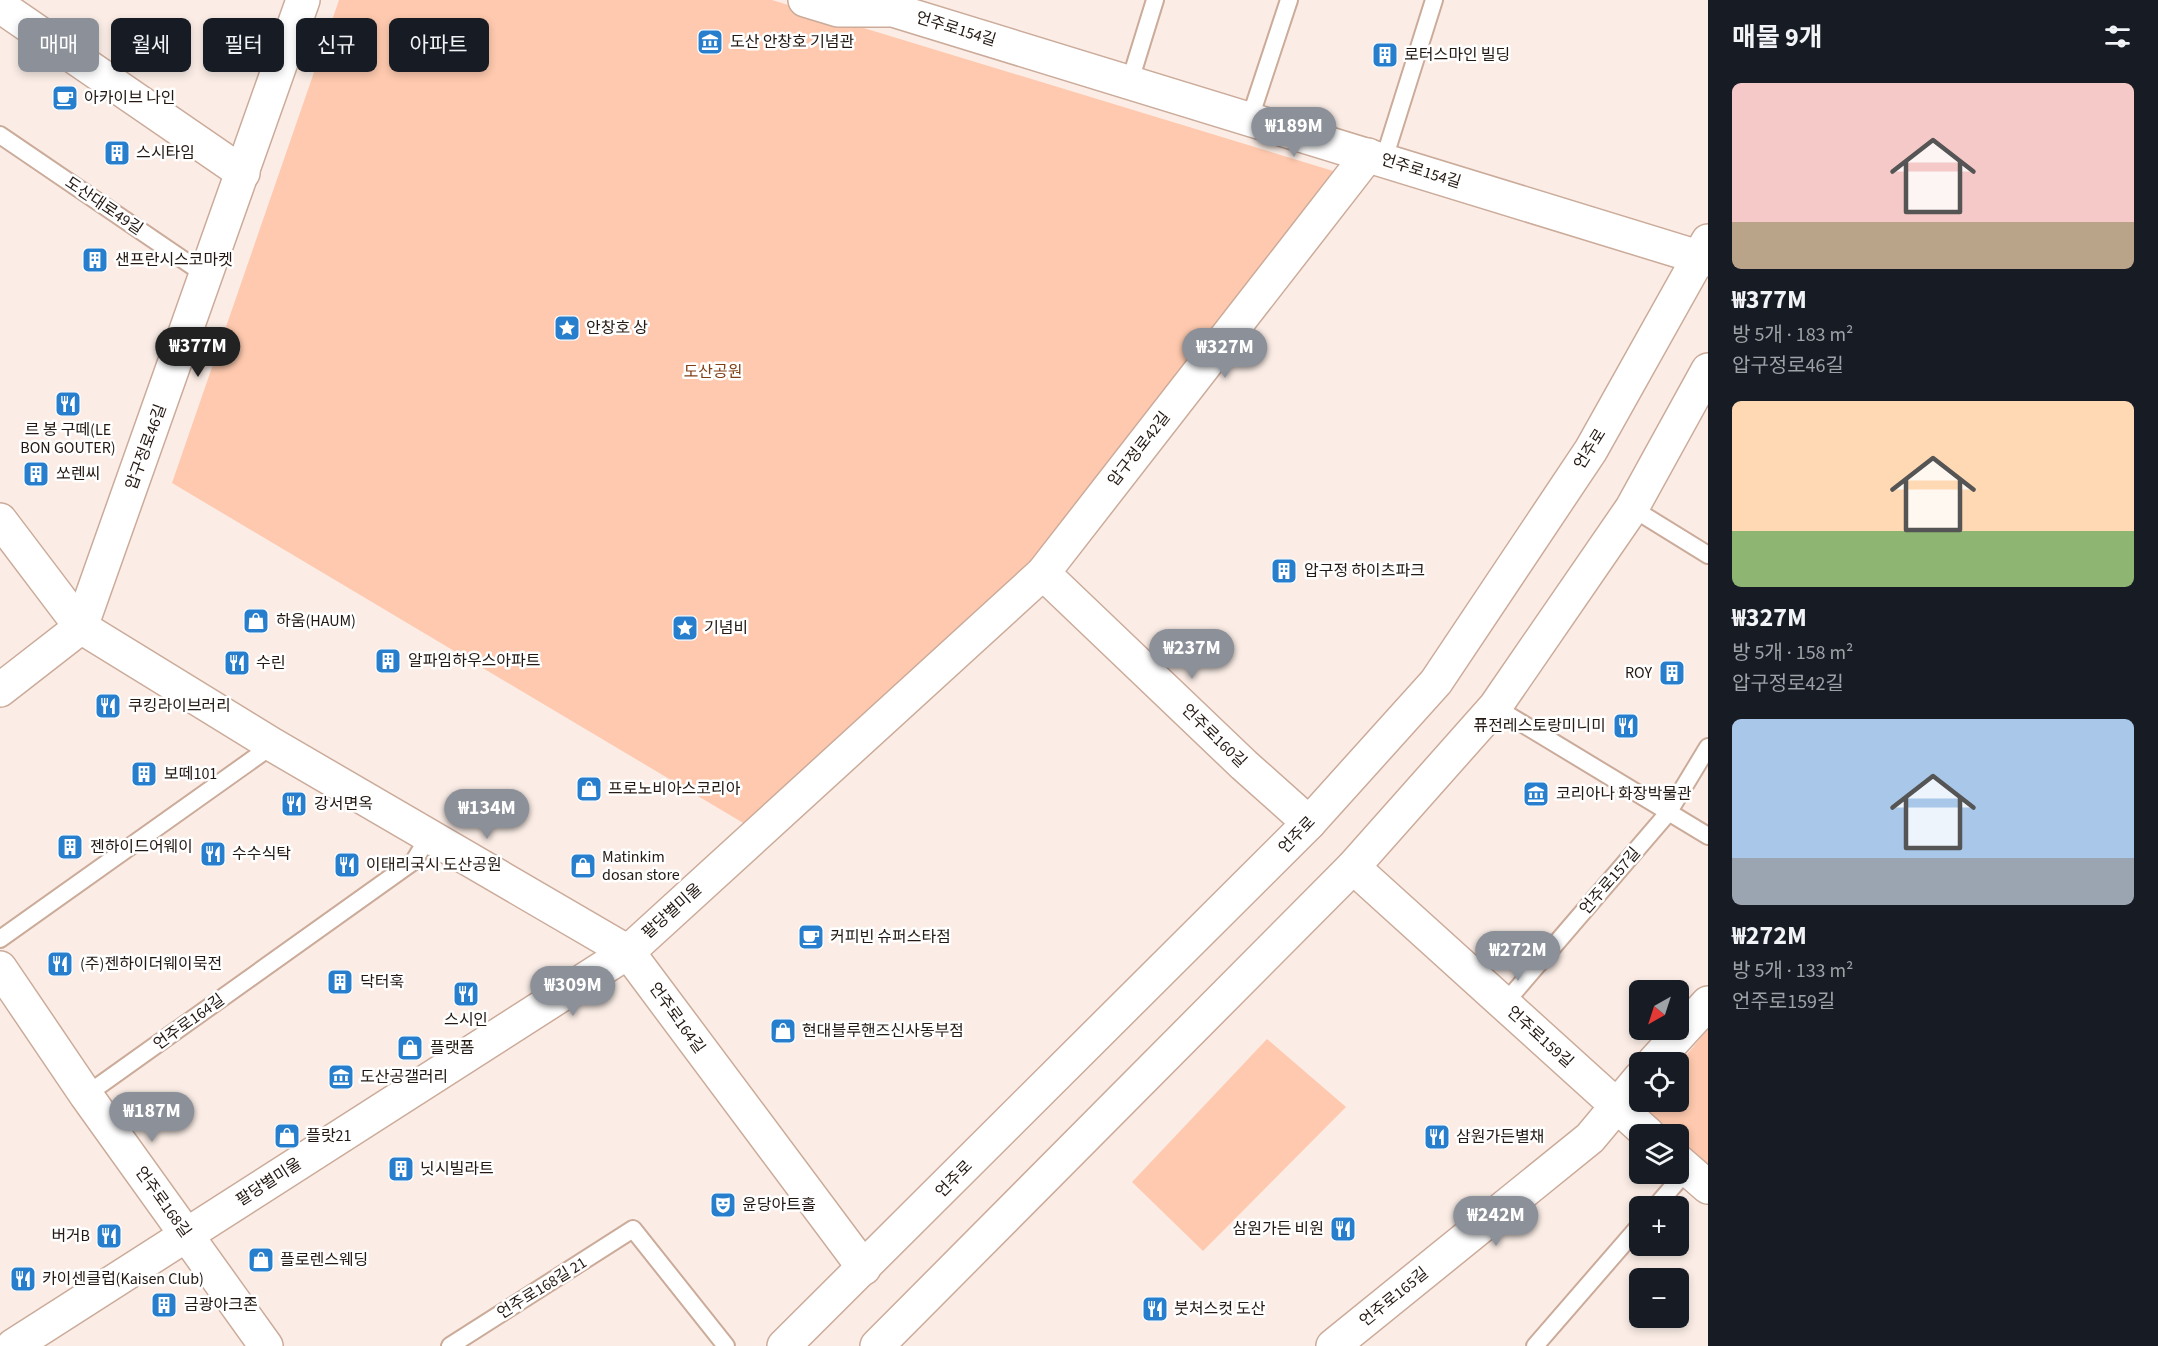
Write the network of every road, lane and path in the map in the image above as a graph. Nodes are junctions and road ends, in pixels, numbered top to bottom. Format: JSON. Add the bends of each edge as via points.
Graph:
{"nodes":[{"id":1,"x":303,"y":0,"type":"edge"},
{"id":2,"x":805,"y":0,"type":"edge"},
{"id":3,"x":1155,"y":0,"type":"edge"},
{"id":4,"x":1289,"y":0,"type":"edge"},
{"id":5,"x":1434,"y":0,"type":"edge"},
{"id":6,"x":895,"y":5,"type":"edge"},
{"id":7,"x":0,"y":6,"type":"edge"},
{"id":8,"x":1130,"y":81,"type":"junction"},
{"id":9,"x":1250,"y":118,"type":"junction"},
{"id":10,"x":0,"y":135,"type":"edge"},
{"id":11,"x":1376,"y":157,"type":"junction"},
{"id":12,"x":243,"y":173,"type":"junction"},
{"id":13,"x":1705,"y":253,"type":"edge"},
{"id":14,"x":207,"y":276,"type":"junction"},
{"id":15,"x":1708,"y":369,"type":"edge"},
{"id":16,"x":1632,"y":508,"type":"junction"},
{"id":17,"x":0,"y":520,"type":"edge"},
{"id":18,"x":1708,"y":555,"type":"edge"},
{"id":19,"x":1043,"y":573,"type":"junction"},
{"id":20,"x":81,"y":627,"type":"junction"},
{"id":21,"x":0,"y":690,"type":"edge"},
{"id":22,"x":1495,"y":707,"type":"junction"},
{"id":23,"x":273,"y":746,"type":"junction"},
{"id":24,"x":1708,"y":747,"type":"edge"},
{"id":25,"x":1668,"y":813,"type":"junction"},
{"id":26,"x":1309,"y":824,"type":"junction"},
{"id":27,"x":429,"y":836,"type":"junction"},
{"id":28,"x":1708,"y":836,"type":"edge"},
{"id":29,"x":1353,"y":867,"type":"junction"},
{"id":30,"x":0,"y":939,"type":"edge"},
{"id":31,"x":628,"y":951,"type":"junction"},
{"id":32,"x":0,"y":968,"type":"edge"},
{"id":33,"x":1708,"y":1003,"type":"edge"},
{"id":34,"x":1504,"y":1004,"type":"junction"},
{"id":35,"x":1663,"y":1052,"type":"edge"},
{"id":36,"x":1629,"y":1089,"type":"edge"},
{"id":37,"x":86,"y":1095,"type":"junction"},
{"id":38,"x":1615,"y":1104,"type":"junction"},
{"id":39,"x":1637,"y":1124,"type":"edge"},
{"id":40,"x":1691,"y":1172,"type":"edge"},
{"id":41,"x":1666,"y":1196,"type":"edge"},
{"id":42,"x":187,"y":1235,"type":"junction"},
{"id":43,"x":1629,"y":1238,"type":"edge"},
{"id":44,"x":864,"y":1268,"type":"junction"},
{"id":45,"x":13,"y":1346,"type":"edge"},
{"id":46,"x":266,"y":1346,"type":"edge"},
{"id":47,"x":450,"y":1346,"type":"edge"},
{"id":48,"x":726,"y":1346,"type":"edge"},
{"id":49,"x":784,"y":1346,"type":"edge"},
{"id":50,"x":877,"y":1346,"type":"edge"},
{"id":51,"x":1333,"y":1346,"type":"edge"},
{"id":52,"x":1535,"y":1346,"type":"edge"}],
"edges":[{"from":1,"to":12,"type":"street","name":"압구정로46길"},
{"from":2,"to":6,"type":"street","name":"언주로154길","via":[[838,10]]},
{"from":3,"to":8,"type":"lane"},
{"from":4,"to":9,"type":"lane"},
{"from":5,"to":11,"type":"lane"},
{"from":6,"to":8,"type":"street","name":"언주로154길"},
{"from":7,"to":12,"type":"street"},
{"from":8,"to":9,"type":"street","name":"언주로154길"},
{"from":9,"to":11,"type":"street","name":"언주로154길"},
{"from":10,"to":14,"type":"lane","name":"도산대로49길"},
{"from":11,"to":13,"type":"street","name":"언주로154길"},
{"from":11,"to":19,"type":"street","name":"압구정로42길"},
{"from":12,"to":14,"type":"street","name":"압구정로46길"},
{"from":13,"to":26,"type":"street","name":"언주로","via":[[1591,450],[1436,682]]},
{"from":14,"to":20,"type":"street","name":"압구정로46길"},
{"from":15,"to":16,"type":"street"},
{"from":16,"to":18,"type":"lane"},
{"from":16,"to":22,"type":"street"},
{"from":17,"to":20,"type":"street","name":"언주로164길"},
{"from":19,"to":26,"type":"street","name":"언주로160길"},
{"from":19,"to":31,"type":"street","name":"팔당별미울"},
{"from":20,"to":21,"type":"street"},
{"from":20,"to":23,"type":"street","name":"언주로164길"},
{"from":22,"to":25,"type":"lane"},
{"from":22,"to":29,"type":"street"},
{"from":23,"to":27,"type":"street","name":"언주로164길"},
{"from":23,"to":30,"type":"lane"},
{"from":24,"to":25,"type":"lane","name":"언주로157길"},
{"from":25,"to":28,"type":"lane"},
{"from":25,"to":34,"type":"lane","name":"언주로157길"},
{"from":26,"to":44,"type":"street","name":"언주로"},
{"from":27,"to":31,"type":"street","name":"언주로164길"},
{"from":27,"to":37,"type":"lane","name":"언주로164길","via":[[414,861]]},
{"from":29,"to":34,"type":"street","name":"언주로159길"},
{"from":29,"to":50,"type":"street"},
{"from":31,"to":42,"type":"street","name":"팔당별미울"},
{"from":31,"to":44,"type":"street","name":"언주로164길"},
{"from":32,"to":37,"type":"street","name":"언주로168길"},
{"from":33,"to":35,"type":"street"},
{"from":34,"to":38,"type":"street","name":"언주로159길"},
{"from":36,"to":38,"type":"street"},
{"from":37,"to":42,"type":"street","name":"언주로168길"},
{"from":38,"to":39,"type":"street","name":"언주로159길"},
{"from":38,"to":51,"type":"street","name":"언주로165길","via":[[1590,1138]]},
{"from":40,"to":41,"type":"lane"},
{"from":42,"to":45,"type":"street","name":"팔당별미울"},
{"from":42,"to":46,"type":"street","name":"언주로168길"},
{"from":43,"to":52,"type":"lane"},
{"from":44,"to":49,"type":"street","name":"언주로"},
{"from":47,"to":48,"type":"lane","name":"언주로168길 21","via":[[633,1229]]}]}
